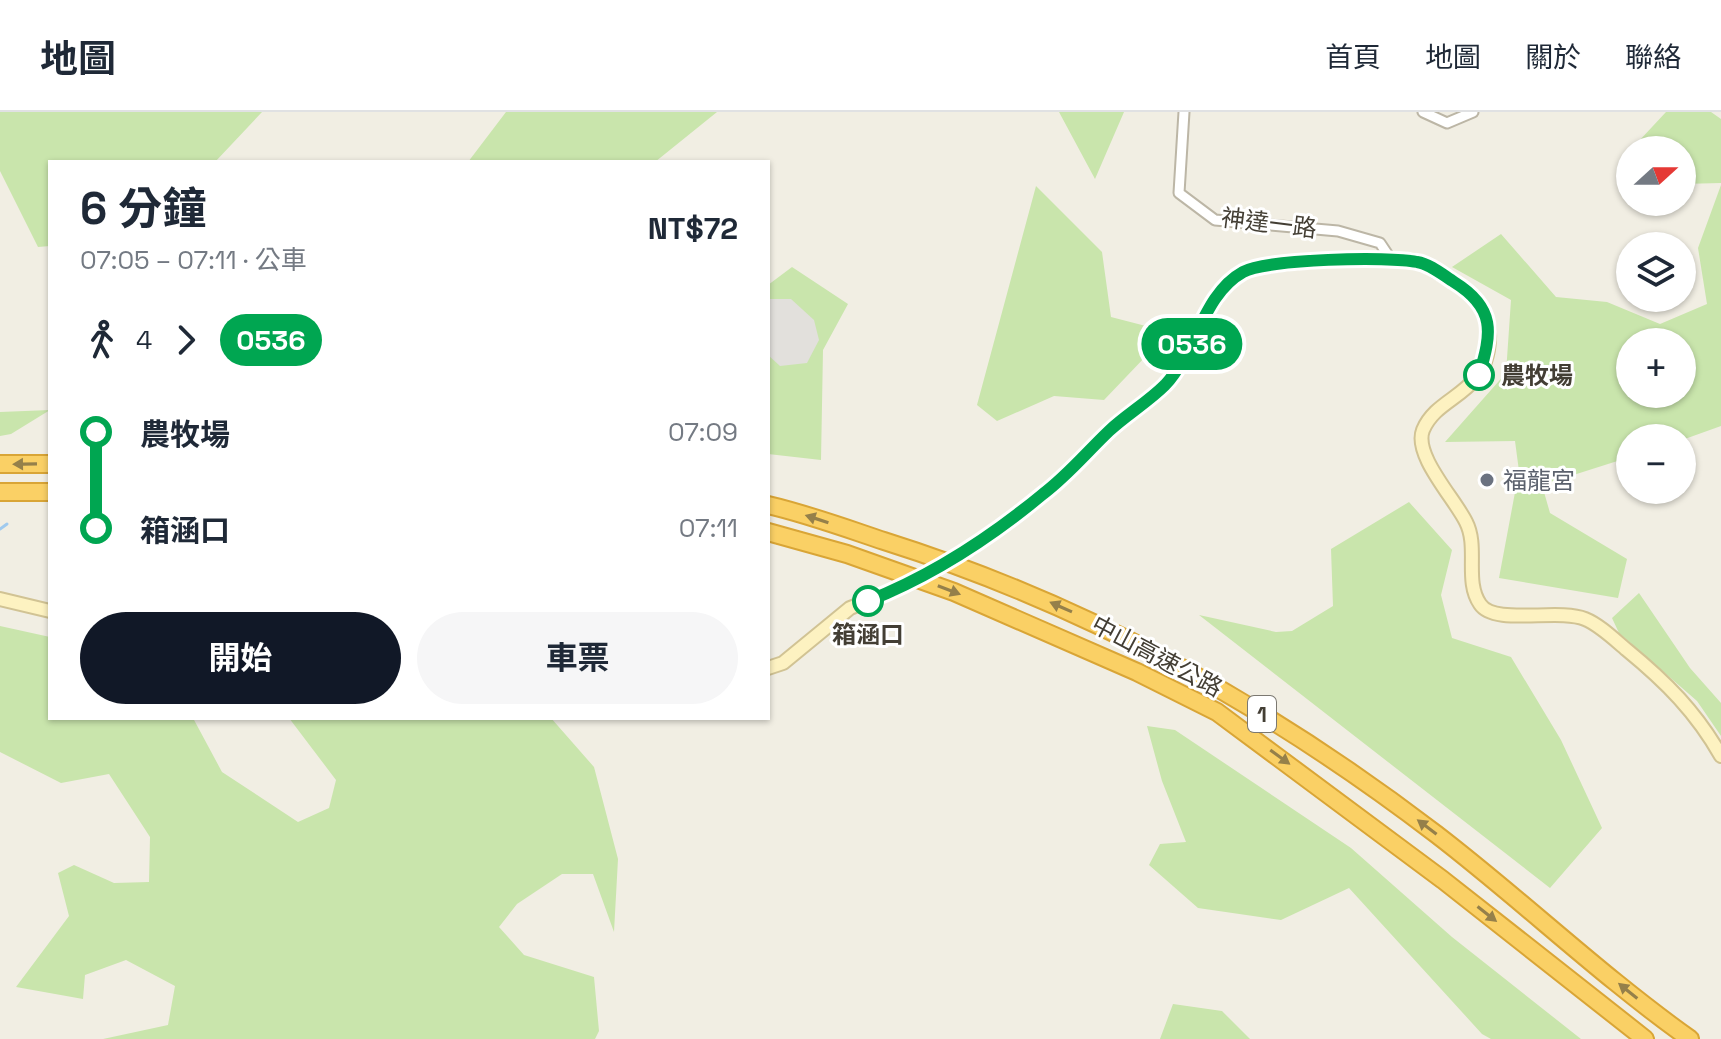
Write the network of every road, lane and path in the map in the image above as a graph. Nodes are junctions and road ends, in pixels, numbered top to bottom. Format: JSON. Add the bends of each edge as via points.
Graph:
{"nodes":[{"id":1,"x":1184,"y":112,"type":"edge"},
{"id":2,"x":1423,"y":112,"type":"edge"},
{"id":3,"x":1473,"y":112,"type":"edge"},
{"id":4,"x":1390,"y":258,"type":"junction"},
{"id":5,"x":0,"y":464,"type":"edge"},
{"id":6,"x":48,"y":464,"type":"edge"},
{"id":7,"x":0,"y":492,"type":"edge"},
{"id":8,"x":48,"y":492,"type":"edge"},
{"id":9,"x":770,"y":506,"type":"edge"},
{"id":10,"x":770,"y":533,"type":"edge"},
{"id":11,"x":971,"y":548,"type":"tunnel mouth"},
{"id":12,"x":886,"y":594,"type":"tunnel mouth"},
{"id":13,"x":0,"y":599,"type":"edge"},
{"id":14,"x":48,"y":611,"type":"edge"},
{"id":15,"x":770,"y":667,"type":"edge"},
{"id":16,"x":1721,"y":756,"type":"edge"},
{"id":17,"x":1645,"y":1039,"type":"edge"},
{"id":18,"x":1690,"y":1039,"type":"edge"}],
"edges":[{"from":1,"to":4,"type":"street","name":"神達一路","via":[[1179,193],[1215,220],[1338,231],[1380,243]]},
{"from":2,"to":3,"type":"street","via":[[1447,123]]},
{"from":4,"to":11,"type":"street","via":[[1268,264],[1245,271],[1222,287],[1166,384],[1046,493]]},
{"from":4,"to":16,"type":"street","via":[[1421,262],[1483,305],[1489,341],[1479,375],[1422,432],[1424,453],[1467,523],[1473,544],[1473,588],[1480,606],[1495,615],[1558,613],[1586,619],[1672,687]]},
{"from":6,"to":5,"type":"highway","one_way":true},
{"from":7,"to":8,"type":"highway"},
{"from":18,"to":9,"type":"highway","name":"中山高速公路","number":"1","one_way":true,"via":[[1438,836],[1355,774],[1228,693],[1116,631],[1003,582]]},
{"from":10,"to":17,"type":"highway","name":"中山高速公路","number":"1","one_way":true,"via":[[954,592],[1217,712]]},
{"from":12,"to":15,"type":"street","via":[[850,608],[783,663]]},
{"from":13,"to":14,"type":"street"}]}
